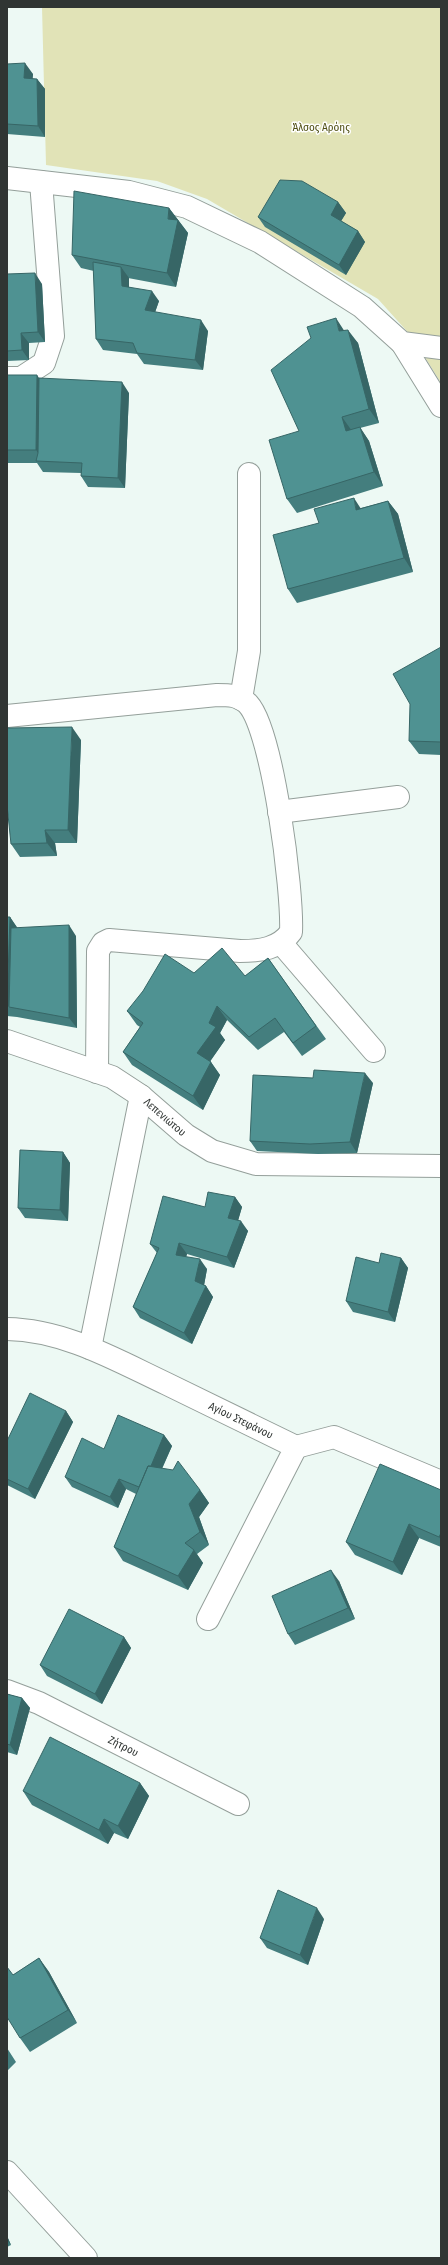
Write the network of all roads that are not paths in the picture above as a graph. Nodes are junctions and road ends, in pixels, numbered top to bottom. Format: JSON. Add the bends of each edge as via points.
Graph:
{"nodes":[{"id":1,"x":7,"y":178,"type":"edge"},
{"id":2,"x":41,"y":182,"type":"junction"},
{"id":3,"x":402,"y":343,"type":"junction"},
{"id":4,"x":441,"y":348,"type":"edge"},
{"id":5,"x":7,"y":378,"type":"edge"},
{"id":6,"x":441,"y":406,"type":"edge"},
{"id":7,"x":249,"y":474,"type":"dead end"},
{"id":8,"x":241,"y":698,"type":"junction"},
{"id":9,"x":7,"y":716,"type":"edge"},
{"id":10,"x":398,"y":796,"type":"dead end"},
{"id":11,"x":279,"y":812,"type":"junction"},
{"id":12,"x":280,"y":943,"type":"junction"},
{"id":13,"x":7,"y":1041,"type":"edge"},
{"id":14,"x":374,"y":1051,"type":"dead end"},
{"id":15,"x":97,"y":1072,"type":"junction"},
{"id":16,"x":141,"y":1096,"type":"junction"},
{"id":17,"x":441,"y":1166,"type":"edge"},
{"id":18,"x":7,"y":1329,"type":"edge"},
{"id":19,"x":90,"y":1348,"type":"junction"},
{"id":20,"x":296,"y":1447,"type":"junction"},
{"id":21,"x":441,"y":1482,"type":"edge"},
{"id":22,"x":208,"y":1619,"type":"dead end"},
{"id":23,"x":7,"y":1691,"type":"edge"},
{"id":24,"x":238,"y":1804,"type":"dead end"},
{"id":25,"x":7,"y":2172,"type":"edge"},
{"id":26,"x":86,"y":2258,"type":"edge"}],
"edges":[{"from":1,"to":2,"type":"street"},
{"from":2,"to":3,"type":"street","via":[[151,197],[187,207],[219,221],[260,242],[362,307]]},
{"from":2,"to":5,"type":"street","via":[[54,336],[44,363],[21,378]]},
{"from":3,"to":4,"type":"street"},
{"from":3,"to":6,"type":"street"},
{"from":7,"to":8,"type":"street","via":[[249,652]]},
{"from":8,"to":9,"type":"street","via":[[217,695]]},
{"from":8,"to":11,"type":"street","via":[[254,711],[264,738]]},
{"from":10,"to":11,"type":"street"},
{"from":11,"to":12,"type":"street","via":[[292,915],[291,932]]},
{"from":12,"to":14,"type":"street"},
{"from":12,"to":15,"type":"street","via":[[258,951],[109,940],[103,943],[98,951]]},
{"from":13,"to":15,"type":"street"},
{"from":15,"to":16,"type":"street","via":[[117,1079]]},
{"from":16,"to":17,"type":"street","name":"Λεπενιώτου","via":[[186,1135],[212,1151],[256,1164]]},
{"from":16,"to":19,"type":"street","name":"Λεπενιώτου"},
{"from":18,"to":19,"type":"street","name":"Αγίου Στεφάνου","via":[[57,1337]]},
{"from":19,"to":20,"type":"street","name":"Αγίου Στεφάνου"},
{"from":20,"to":21,"type":"street","via":[[334,1437]]},
{"from":20,"to":22,"type":"street"},
{"from":23,"to":24,"type":"street","name":"Ζήτρου","via":[[39,1703]]},
{"from":25,"to":26,"type":"street"}]}
